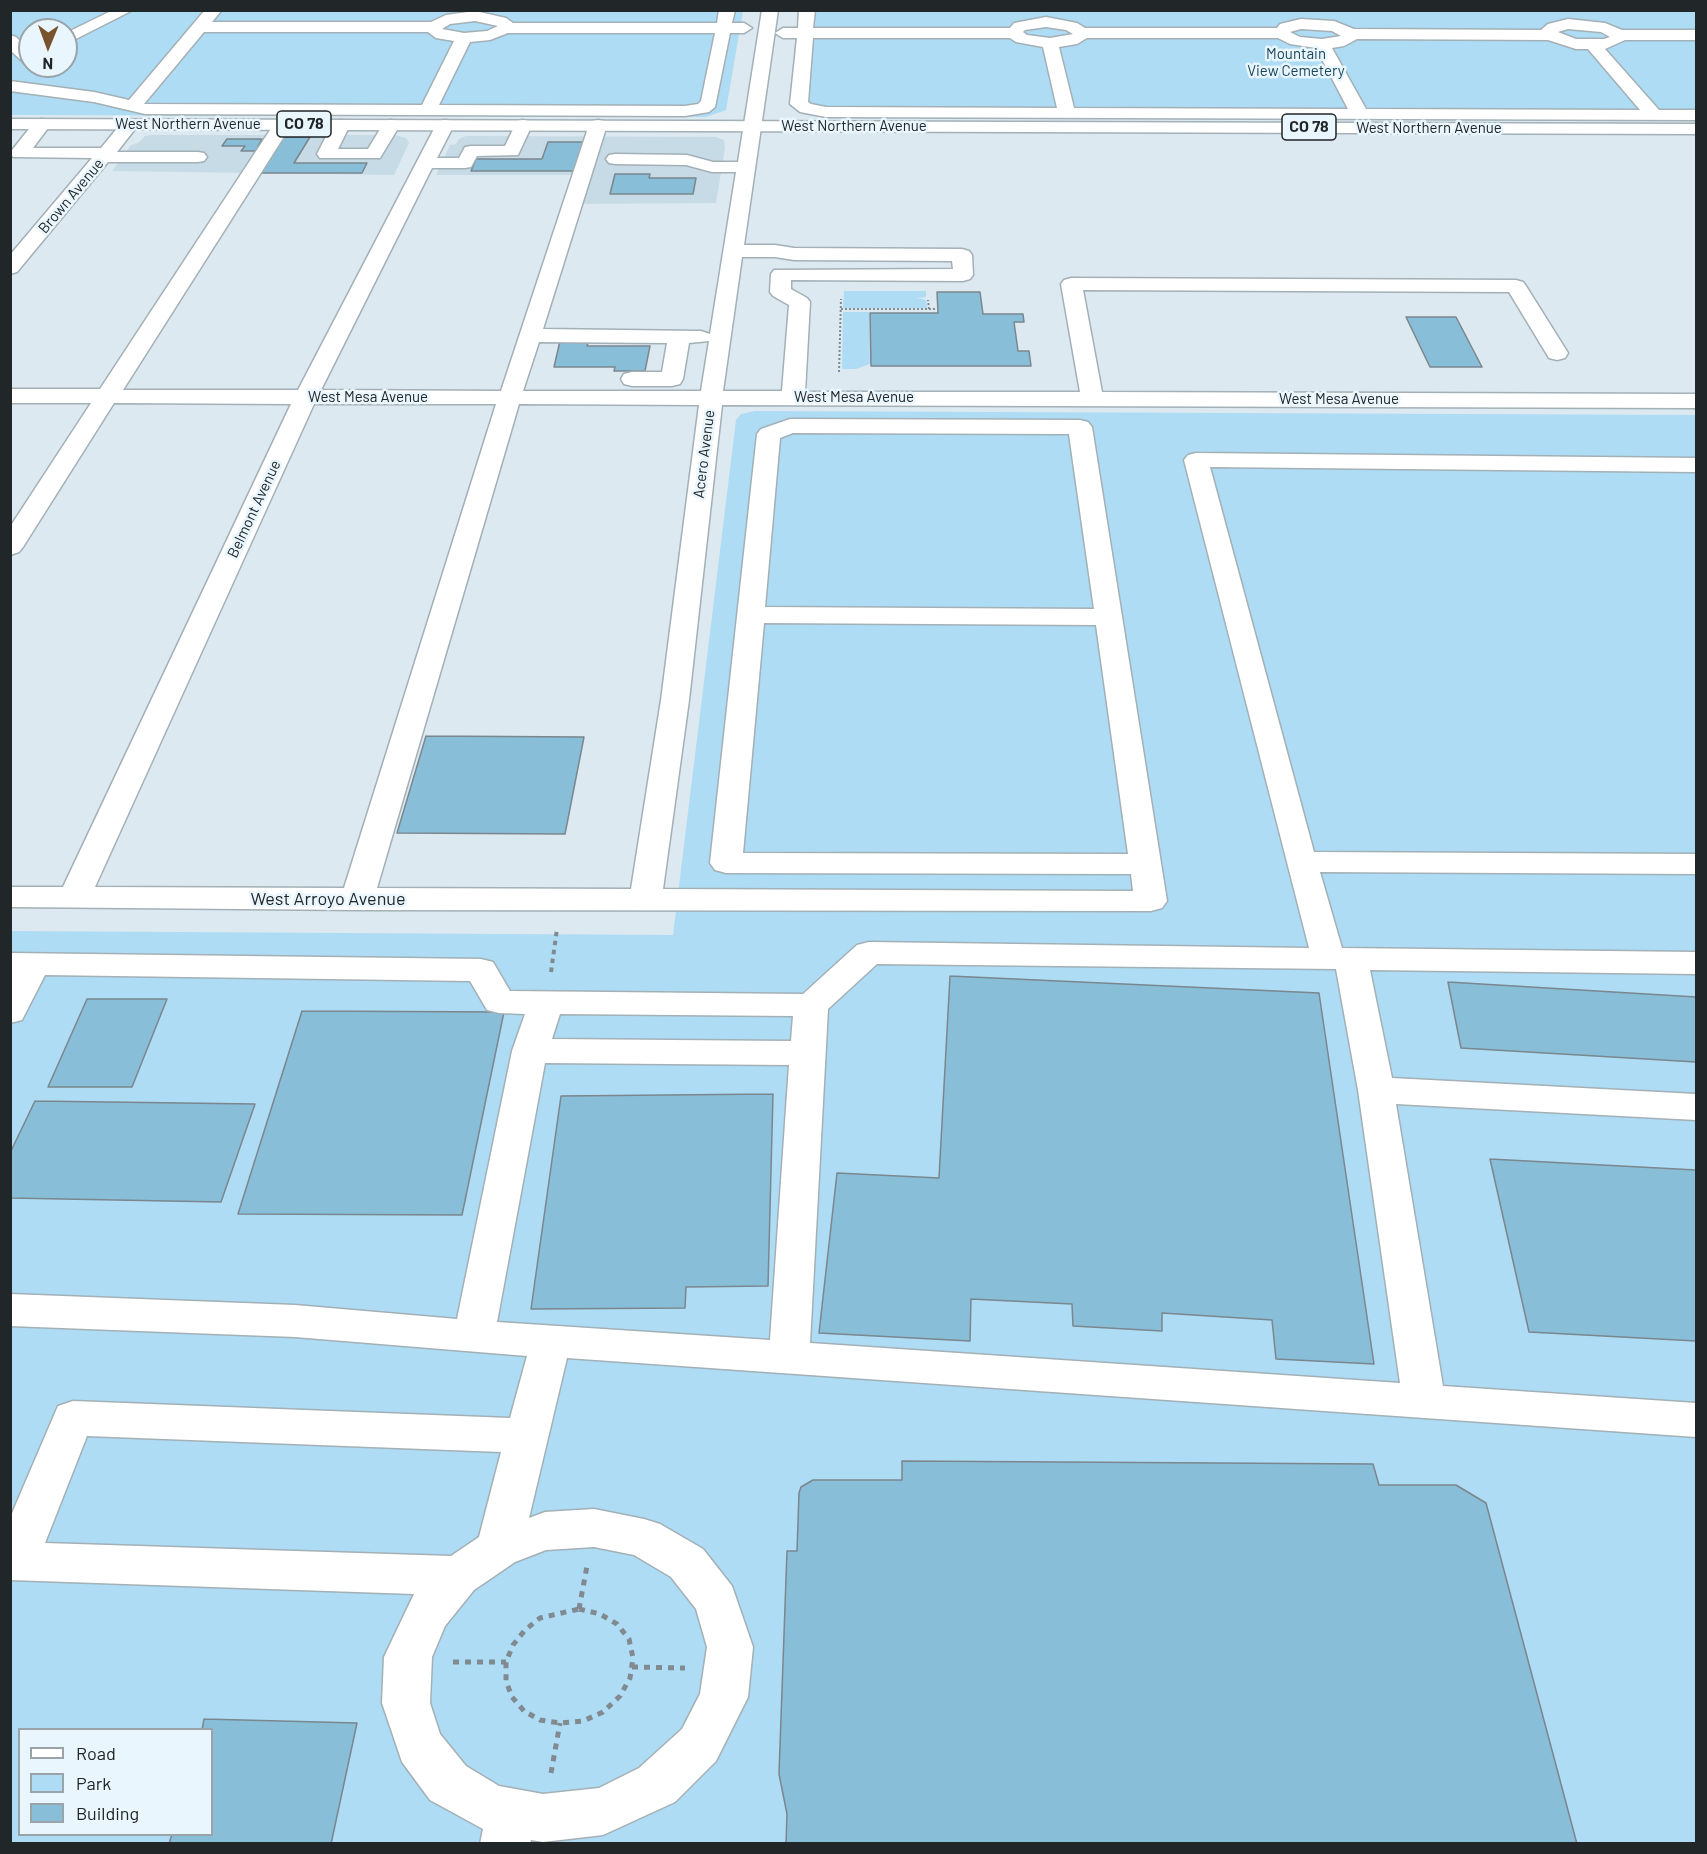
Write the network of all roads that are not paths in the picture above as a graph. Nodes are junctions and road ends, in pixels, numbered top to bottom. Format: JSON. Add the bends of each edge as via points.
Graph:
{"nodes":[{"id":1,"x":126,"y":10,"type":"edge"},
{"id":2,"x":213,"y":10,"type":"edge"},
{"id":3,"x":770,"y":10,"type":"edge"},
{"id":4,"x":807,"y":10,"type":"edge"},
{"id":5,"x":1564,"y":10,"type":"edge"},
{"id":6,"x":476,"y":13,"type":"edge"},
{"id":7,"x":1045,"y":16,"type":"edge"},
{"id":8,"x":1307,"y":17,"type":"edge"},
{"id":9,"x":725,"y":19,"type":"edge"},
{"id":10,"x":1576,"y":24,"type":"junction"},
{"id":11,"x":199,"y":27,"type":"junction"},
{"id":12,"x":434,"y":27,"type":"junction"},
{"id":13,"x":506,"y":28,"type":"junction"},
{"id":14,"x":766,"y":30,"type":"junction"},
{"id":15,"x":805,"y":33,"type":"junction"},
{"id":16,"x":1014,"y":33,"type":"junction"},
{"id":17,"x":1082,"y":33,"type":"junction"},
{"id":18,"x":1281,"y":33,"type":"junction"},
{"id":19,"x":78,"y":34,"type":"edge"},
{"id":20,"x":1350,"y":34,"type":"junction"},
{"id":21,"x":1550,"y":35,"type":"junction"},
{"id":22,"x":1619,"y":35,"type":"junction"},
{"id":23,"x":1696,"y":35,"type":"edge"},
{"id":24,"x":464,"y":38,"type":"junction"},
{"id":25,"x":1050,"y":43,"type":"junction"},
{"id":26,"x":1322,"y":44,"type":"junction"},
{"id":27,"x":1593,"y":45,"type":"junction"},
{"id":28,"x":60,"y":78,"type":"edge"},
{"id":29,"x":10,"y":86,"type":"edge"},
{"id":30,"x":94,"y":97,"type":"junction"},
{"id":31,"x":1067,"y":113,"type":"junction"},
{"id":32,"x":1360,"y":114,"type":"junction"},
{"id":33,"x":132,"y":115,"type":"junction"},
{"id":34,"x":1654,"y":115,"type":"junction"},
{"id":35,"x":10,"y":124,"type":"edge"},
{"id":36,"x":42,"y":124,"type":"junction"},
{"id":37,"x":283,"y":124,"type":"junction"},
{"id":38,"x":341,"y":124,"type":"junction"},
{"id":39,"x":391,"y":125,"type":"junction"},
{"id":40,"x":523,"y":125,"type":"junction"},
{"id":41,"x":598,"y":125,"type":"junction"},
{"id":42,"x":751,"y":125,"type":"junction"},
{"id":43,"x":1695,"y":126,"type":"edge"},
{"id":44,"x":422,"y":147,"type":"junction"},
{"id":45,"x":105,"y":155,"type":"junction"},
{"id":46,"x":380,"y":155,"type":"junction"},
{"id":47,"x":198,"y":157,"type":"dead end"},
{"id":48,"x":615,"y":159,"type":"dead end"},
{"id":49,"x":746,"y":167,"type":"junction"},
{"id":50,"x":735,"y":251,"type":"junction"},
{"id":51,"x":10,"y":268,"type":"edge"},
{"id":52,"x":530,"y":336,"type":"junction"},
{"id":53,"x":679,"y":337,"type":"junction"},
{"id":54,"x":720,"y":337,"type":"junction"},
{"id":55,"x":1557,"y":353,"type":"dead end"},
{"id":56,"x":513,"y":388,"type":"junction"},
{"id":57,"x":793,"y":392,"type":"junction"},
{"id":58,"x":10,"y":396,"type":"edge"},
{"id":59,"x":107,"y":396,"type":"junction"},
{"id":60,"x":306,"y":397,"type":"junction"},
{"id":61,"x":711,"y":398,"type":"junction"},
{"id":62,"x":1092,"y":398,"type":"junction"},
{"id":63,"x":1696,"y":401,"type":"edge"},
{"id":64,"x":1696,"y":465,"type":"edge"},
{"id":65,"x":10,"y":547,"type":"edge"},
{"id":66,"x":751,"y":615,"type":"junction"},
{"id":67,"x":1108,"y":616,"type":"junction"},
{"id":68,"x":1301,"y":862,"type":"junction"},
{"id":69,"x":1145,"y":864,"type":"junction"},
{"id":70,"x":1696,"y":864,"type":"edge"},
{"id":71,"x":10,"y":897,"type":"edge"},
{"id":72,"x":74,"y":898,"type":"junction"},
{"id":73,"x":646,"y":898,"type":"junction"},
{"id":74,"x":357,"y":900,"type":"junction"},
{"id":75,"x":1340,"y":960,"type":"junction"},
{"id":76,"x":1696,"y":963,"type":"edge"},
{"id":77,"x":22,"y":964,"type":"edge"},
{"id":78,"x":546,"y":1003,"type":"junction"},
{"id":79,"x":811,"y":1005,"type":"junction"},
{"id":80,"x":10,"y":1012,"type":"edge"},
{"id":81,"x":530,"y":1051,"type":"junction"},
{"id":82,"x":807,"y":1053,"type":"junction"},
{"id":83,"x":1376,"y":1090,"type":"junction"},
{"id":84,"x":1696,"y":1107,"type":"edge"},
{"id":85,"x":10,"y":1310,"type":"edge"},
{"id":86,"x":474,"y":1336,"type":"junction"},
{"id":87,"x":551,"y":1341,"type":"junction"},
{"id":88,"x":789,"y":1357,"type":"junction"},
{"id":89,"x":1424,"y":1401,"type":"junction"},
{"id":90,"x":1696,"y":1420,"type":"edge"},
{"id":91,"x":527,"y":1436,"type":"junction"},
{"id":92,"x":499,"y":1548,"type":"junction"},
{"id":93,"x":458,"y":1576,"type":"junction"},
{"id":94,"x":508,"y":1828,"type":"edge"}],
"edges":[{"from":1,"to":19,"type":"street"},
{"from":2,"to":11,"type":"street","name":"Brown Avenue"},
{"from":3,"to":14,"type":"street","name":"Acero Avenue"},
{"from":4,"to":15,"type":"street"},
{"from":5,"to":10,"type":"street"},
{"from":6,"to":12,"type":"street"},
{"from":6,"to":13,"type":"street","via":[[501,21]]},
{"from":7,"to":16,"type":"street","via":[[1020,26]]},
{"from":7,"to":17,"type":"street"},
{"from":8,"to":18,"type":"street"},
{"from":8,"to":20,"type":"street"},
{"from":9,"to":13,"type":"street"},
{"from":9,"to":14,"type":"street"},
{"from":9,"to":44,"type":"street","via":[[709,103],[703,108]]},
{"from":10,"to":21,"type":"street","via":[[1554,27],[1548,32]]},
{"from":10,"to":22,"type":"street","via":[[1605,28]]},
{"from":11,"to":12,"type":"street"},
{"from":11,"to":33,"type":"street","name":"Brown Avenue"},
{"from":12,"to":24,"type":"street","via":[[442,35]]},
{"from":13,"to":24,"type":"street","via":[[490,35]]},
{"from":14,"to":15,"type":"street"},
{"from":14,"to":42,"type":"street","name":"Acero Avenue"},
{"from":15,"to":16,"type":"street"},
{"from":15,"to":31,"type":"street","via":[[800,104],[806,108],[826,112]]},
{"from":16,"to":25,"type":"street","via":[[1022,39]]},
{"from":17,"to":18,"type":"street"},
{"from":17,"to":25,"type":"street","via":[[1071,40]]},
{"from":18,"to":26,"type":"street","via":[[1296,41]]},
{"from":20,"to":21,"type":"street"},
{"from":20,"to":26,"type":"street","via":[[1347,40]]},
{"from":21,"to":27,"type":"street"},
{"from":22,"to":23,"type":"street"},
{"from":22,"to":27,"type":"street","via":[[1614,42]]},
{"from":24,"to":44,"type":"street","name":"Belmont Avenue"},
{"from":25,"to":31,"type":"street"},
{"from":26,"to":32,"type":"street"},
{"from":27,"to":34,"type":"street"},
{"from":28,"to":30,"type":"street"},
{"from":29,"to":30,"type":"street"},
{"from":30,"to":33,"type":"street"},
{"from":31,"to":32,"type":"street"},
{"from":32,"to":34,"type":"street"},
{"from":33,"to":36,"type":"street","name":"West Northern Avenue","number":"CO 78"},
{"from":33,"to":37,"type":"street","name":"West Northern Avenue","number":"CO 78"},
{"from":33,"to":44,"type":"street","via":[[145,109]]},
{"from":33,"to":45,"type":"street","name":"Brown Avenue"},
{"from":34,"to":43,"type":"street"},
{"from":35,"to":36,"type":"street","name":"West Northern Avenue","number":"CO 78"},
{"from":36,"to":45,"type":"street","via":[[19,153]]},
{"from":37,"to":38,"type":"street","name":"West Northern Avenue","number":"CO 78"},
{"from":37,"to":59,"type":"street"},
{"from":38,"to":39,"type":"street","name":"West Northern Avenue","number":"CO 78"},
{"from":38,"to":46,"type":"street","via":[[326,153]]},
{"from":39,"to":44,"type":"street","name":"West Northern Avenue","number":"CO 78"},
{"from":39,"to":46,"type":"street"},
{"from":40,"to":41,"type":"street","name":"West Northern Avenue","number":"CO 78"},
{"from":40,"to":44,"type":"street","name":"West Northern Avenue","number":"CO 78"},
{"from":40,"to":44,"type":"street","via":[[512,151],[471,151],[465,163]]},
{"from":41,"to":42,"type":"street","name":"West Northern Avenue","number":"CO 78"},
{"from":41,"to":52,"type":"street"},
{"from":42,"to":43,"type":"street","name":"West Northern Avenue","number":"CO 78"},
{"from":42,"to":49,"type":"street","name":"Acero Avenue"},
{"from":44,"to":46,"type":"street"},
{"from":44,"to":60,"type":"street","name":"Belmont Avenue"},
{"from":45,"to":47,"type":"street"},
{"from":45,"to":51,"type":"street","name":"Brown Avenue"},
{"from":48,"to":49,"type":"street","via":[[687,159],[712,167]]},
{"from":49,"to":50,"type":"street","name":"Acero Avenue"},
{"from":50,"to":54,"type":"street","name":"Acero Avenue"},
{"from":50,"to":57,"type":"street","via":[[962,255],[963,274],[781,274],[780,292],[800,302]]},
{"from":52,"to":53,"type":"street"},
{"from":52,"to":56,"type":"street"},
{"from":53,"to":54,"type":"street"},
{"from":53,"to":56,"type":"street","via":[[672,379]]},
{"from":54,"to":61,"type":"street","name":"Acero Avenue"},
{"from":55,"to":62,"type":"street","via":[[1516,286],[1071,284]]},
{"from":56,"to":60,"type":"street","name":"West Mesa Avenue"},
{"from":56,"to":61,"type":"street","name":"West Mesa Avenue"},
{"from":56,"to":74,"type":"street"},
{"from":57,"to":61,"type":"street","name":"West Mesa Avenue"},
{"from":57,"to":62,"type":"street","name":"West Mesa Avenue"},
{"from":58,"to":59,"type":"street","name":"West Mesa Avenue"},
{"from":59,"to":60,"type":"street","name":"West Mesa Avenue"},
{"from":59,"to":65,"type":"street"},
{"from":60,"to":72,"type":"street","name":"Belmont Avenue"},
{"from":61,"to":73,"type":"street","name":"Acero Avenue","via":[[675,700]]},
{"from":62,"to":63,"type":"street","name":"West Mesa Avenue"},
{"from":64,"to":68,"type":"street","via":[[1196,460]]},
{"from":66,"to":67,"type":"street"},
{"from":66,"to":67,"type":"street","via":[[769,434],[802,426],[1080,427]]},
{"from":66,"to":69,"type":"street","via":[[726,863]]},
{"from":67,"to":69,"type":"street"},
{"from":68,"to":70,"type":"street"},
{"from":68,"to":75,"type":"street"},
{"from":69,"to":73,"type":"street","name":"West Arroyo Avenue","via":[[1150,901]]},
{"from":71,"to":72,"type":"street","name":"West Arroyo Avenue"},
{"from":72,"to":74,"type":"street","name":"West Arroyo Avenue"},
{"from":73,"to":74,"type":"street","name":"West Arroyo Avenue"},
{"from":75,"to":76,"type":"street"},
{"from":75,"to":79,"type":"street","via":[[869,953]]},
{"from":75,"to":83,"type":"street"},
{"from":77,"to":78,"type":"street","via":[[482,970],[499,1002]]},
{"from":77,"to":80,"type":"street"},
{"from":78,"to":79,"type":"street"},
{"from":78,"to":81,"type":"street"},
{"from":79,"to":82,"type":"street"},
{"from":81,"to":82,"type":"street"},
{"from":81,"to":86,"type":"street"},
{"from":82,"to":88,"type":"street"},
{"from":83,"to":84,"type":"street"},
{"from":83,"to":89,"type":"street"},
{"from":85,"to":86,"type":"street","via":[[295,1321]]},
{"from":86,"to":87,"type":"street"},
{"from":87,"to":88,"type":"street"},
{"from":87,"to":91,"type":"street"},
{"from":88,"to":89,"type":"street"},
{"from":89,"to":90,"type":"street"},
{"from":91,"to":92,"type":"street"},
{"from":91,"to":93,"type":"street","via":[[73,1418],[15,1562]]},
{"from":92,"to":93,"type":"street"},
{"from":92,"to":94,"type":"street","via":[[545,1531],[594,1528],[644,1538],[687,1563],[716,1600],[730,1647],[724,1697],[699,1745],[657,1785],[603,1810],[543,1818]]},
{"from":93,"to":94,"type":"street","via":[[427,1613],[408,1661],[406,1702],[419,1746],[448,1783],[491,1808]]}]}
